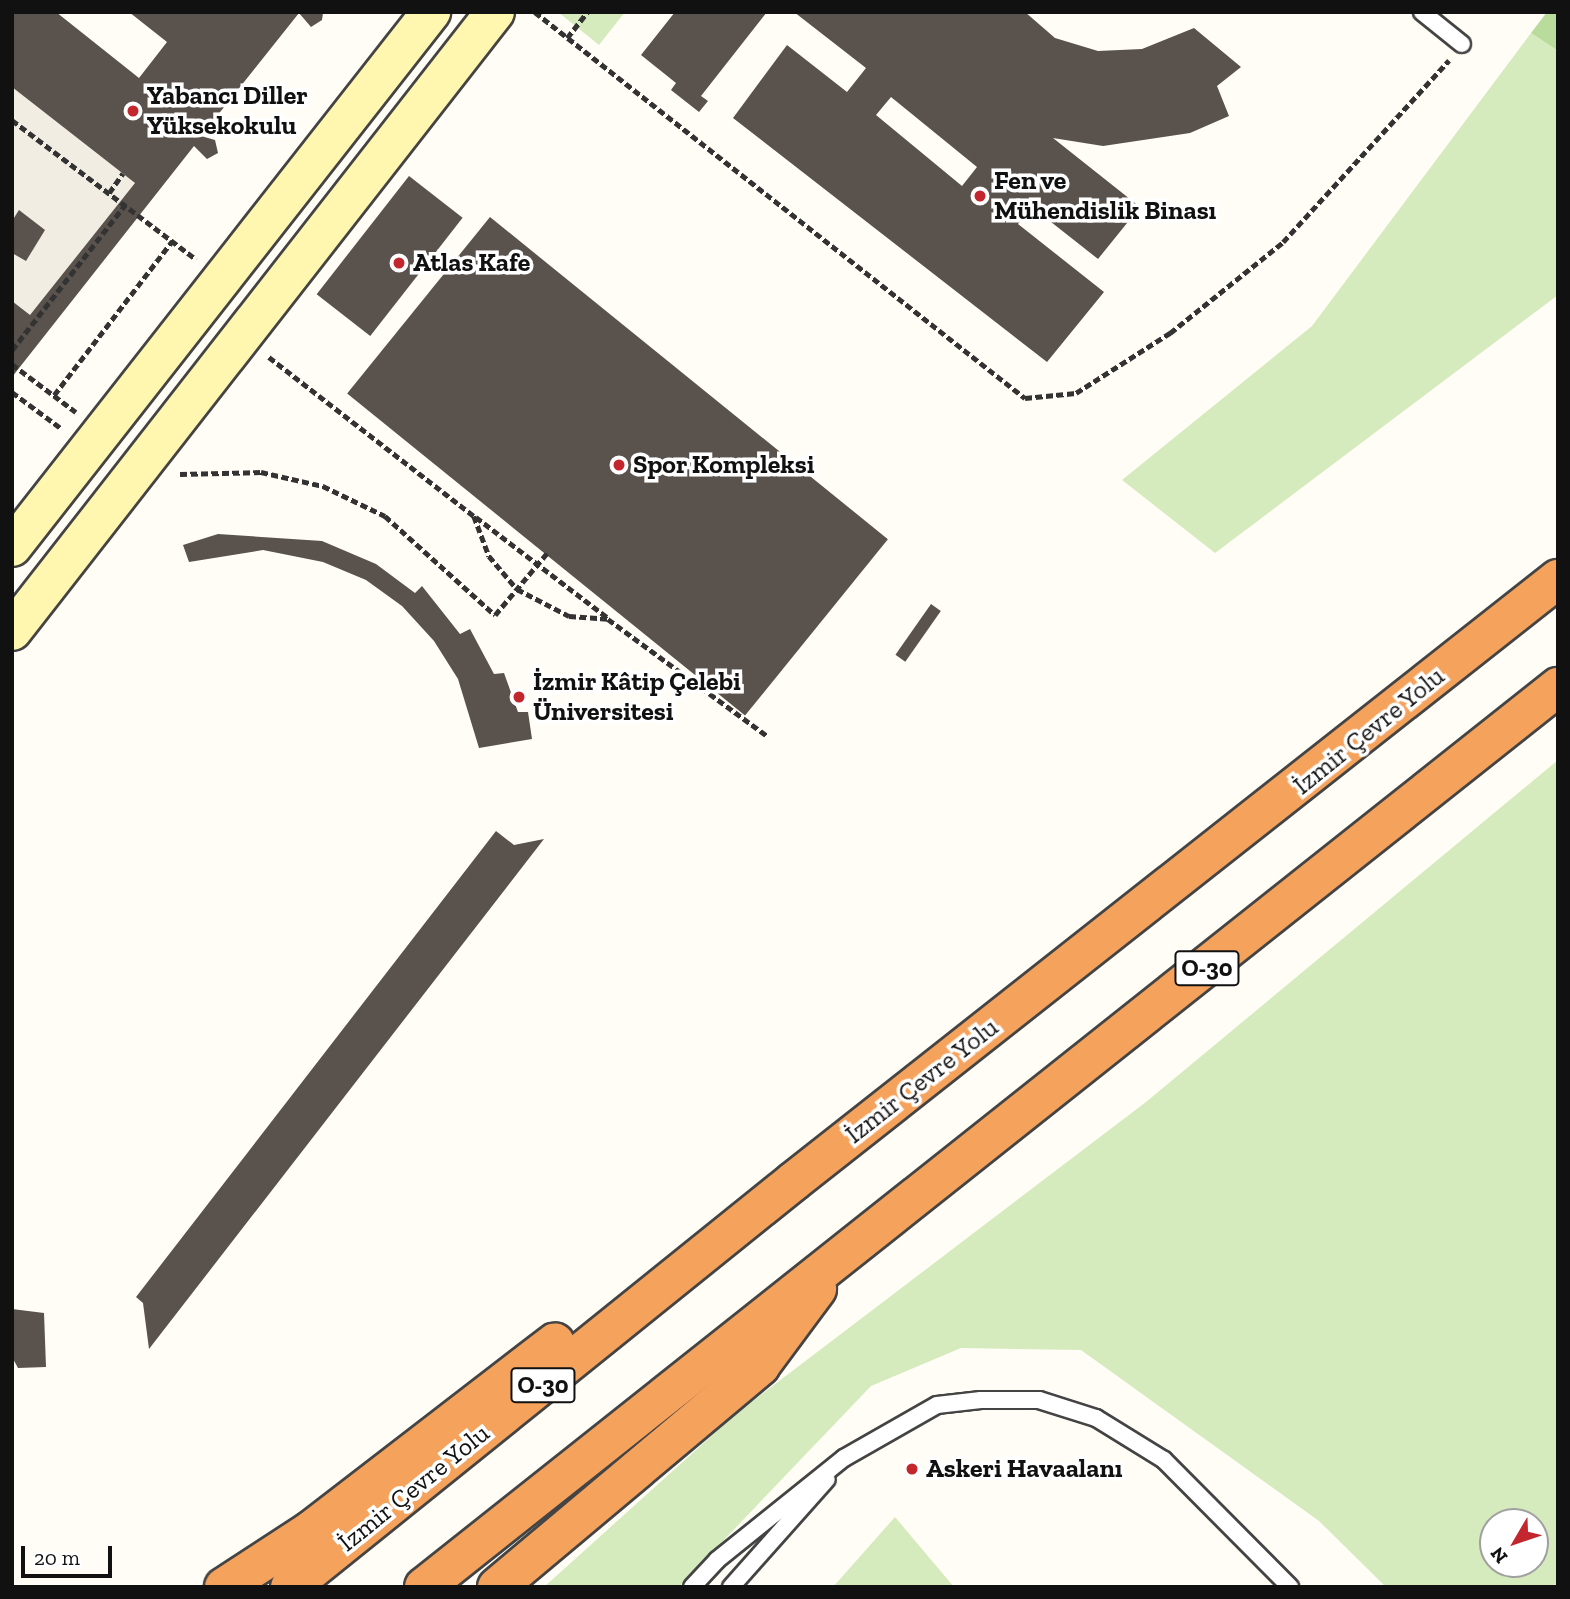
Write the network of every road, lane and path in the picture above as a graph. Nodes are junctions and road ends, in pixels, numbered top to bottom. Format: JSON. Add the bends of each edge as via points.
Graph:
{"nodes":[{"id":1,"x":431,"y":12,"type":"edge"},
{"id":2,"x":495,"y":12,"type":"edge"},
{"id":3,"x":535,"y":12,"type":"edge"},
{"id":4,"x":587,"y":12,"type":"edge"},
{"id":5,"x":1116,"y":12,"type":"edge"},
{"id":6,"x":1129,"y":12,"type":"edge"},
{"id":7,"x":1422,"y":12,"type":"edge"},
{"id":8,"x":567,"y":38,"type":"junction"},
{"id":9,"x":1462,"y":44,"type":"joint"},
{"id":10,"x":12,"y":120,"type":"edge"},
{"id":11,"x":123,"y":173,"type":"dead end"},
{"id":12,"x":109,"y":193,"type":"junction"},
{"id":13,"x":125,"y":205,"type":"junction"},
{"id":14,"x":172,"y":241,"type":"junction"},
{"id":15,"x":222,"y":279,"type":"junction"},
{"id":16,"x":242,"y":336,"type":"junction"},
{"id":17,"x":12,"y":350,"type":"edge"},
{"id":18,"x":12,"y":365,"type":"edge"},
{"id":19,"x":12,"y":392,"type":"edge"},
{"id":20,"x":54,"y":395,"type":"junction"},
{"id":21,"x":96,"y":440,"type":"junction"},
{"id":22,"x":122,"y":491,"type":"junction"},
{"id":23,"x":474,"y":516,"type":"junction"},
{"id":24,"x":12,"y":547,"type":"edge"},
{"id":25,"x":547,"y":553,"type":"dead end"},
{"id":26,"x":539,"y":563,"type":"junction"},
{"id":27,"x":1558,"y":579,"type":"edge"},
{"id":28,"x":517,"y":589,"type":"junction"},
{"id":29,"x":608,"y":619,"type":"junction"},
{"id":30,"x":12,"y":631,"type":"edge"},
{"id":31,"x":1558,"y":687,"type":"edge"},
{"id":32,"x":767,"y":736,"type":"dead end"},
{"id":33,"x":794,"y":1181,"type":"junction"},
{"id":34,"x":852,"y":1243,"type":"junction"},
{"id":35,"x":844,"y":1458,"type":"junction"},
{"id":36,"x":224,"y":1587,"type":"edge"},
{"id":37,"x":290,"y":1587,"type":"edge"},
{"id":38,"x":424,"y":1587,"type":"edge"},
{"id":39,"x":497,"y":1587,"type":"edge"},
{"id":40,"x":692,"y":1587,"type":"edge"},
{"id":41,"x":731,"y":1587,"type":"edge"},
{"id":42,"x":1290,"y":1587,"type":"edge"}],
"edges":[{"from":1,"to":15,"type":"street"},
{"from":2,"to":16,"type":"street"},
{"from":3,"to":8,"type":"path"},
{"from":4,"to":8,"type":"path"},
{"from":5,"to":6,"type":"path"},
{"from":7,"to":9,"type":"lane"},
{"from":8,"to":9,"type":"path","via":[[1025,398],[1076,393],[1170,333],[1252,267],[1362,160]]},
{"from":10,"to":12,"type":"path"},
{"from":11,"to":12,"type":"path"},
{"from":12,"to":13,"type":"path"},
{"from":13,"to":14,"type":"path"},
{"from":13,"to":17,"type":"path"},
{"from":14,"to":15,"type":"path"},
{"from":14,"to":20,"type":"path"},
{"from":15,"to":21,"type":"street"},
{"from":16,"to":22,"type":"street"},
{"from":16,"to":23,"type":"path"},
{"from":18,"to":20,"type":"path"},
{"from":19,"to":21,"type":"path"},
{"from":20,"to":21,"type":"path"},
{"from":21,"to":24,"type":"street"},
{"from":22,"to":28,"type":"path","via":[[193,470],[261,472],[323,486],[385,516],[495,615]]},
{"from":22,"to":30,"type":"street"},
{"from":23,"to":26,"type":"path"},
{"from":23,"to":28,"type":"path","via":[[489,556]]},
{"from":25,"to":26,"type":"path"},
{"from":26,"to":28,"type":"path"},
{"from":26,"to":29,"type":"path"},
{"from":27,"to":33,"type":"highway","name":"İzmir Çevre Yolu","number":"O-30"},
{"from":28,"to":29,"type":"path","via":[[569,616]]},
{"from":29,"to":32,"type":"path"},
{"from":31,"to":34,"type":"highway","number":"O-30","via":[[1337,867]]},
{"from":33,"to":36,"type":"highway","via":[[685,1241],[310,1531]]},
{"from":33,"to":37,"type":"highway","name":"İzmir Çevre Yolu","number":"O-30"},
{"from":34,"to":38,"type":"highway","number":"O-30"},
{"from":34,"to":39,"type":"highway","via":[[760,1366]]},
{"from":35,"to":40,"type":"lane","via":[[717,1560]]},
{"from":35,"to":41,"type":"lane","via":[[797,1518]]},
{"from":35,"to":42,"type":"lane","via":[[937,1405],[1039,1400],[1096,1418],[1164,1460]]}]}
